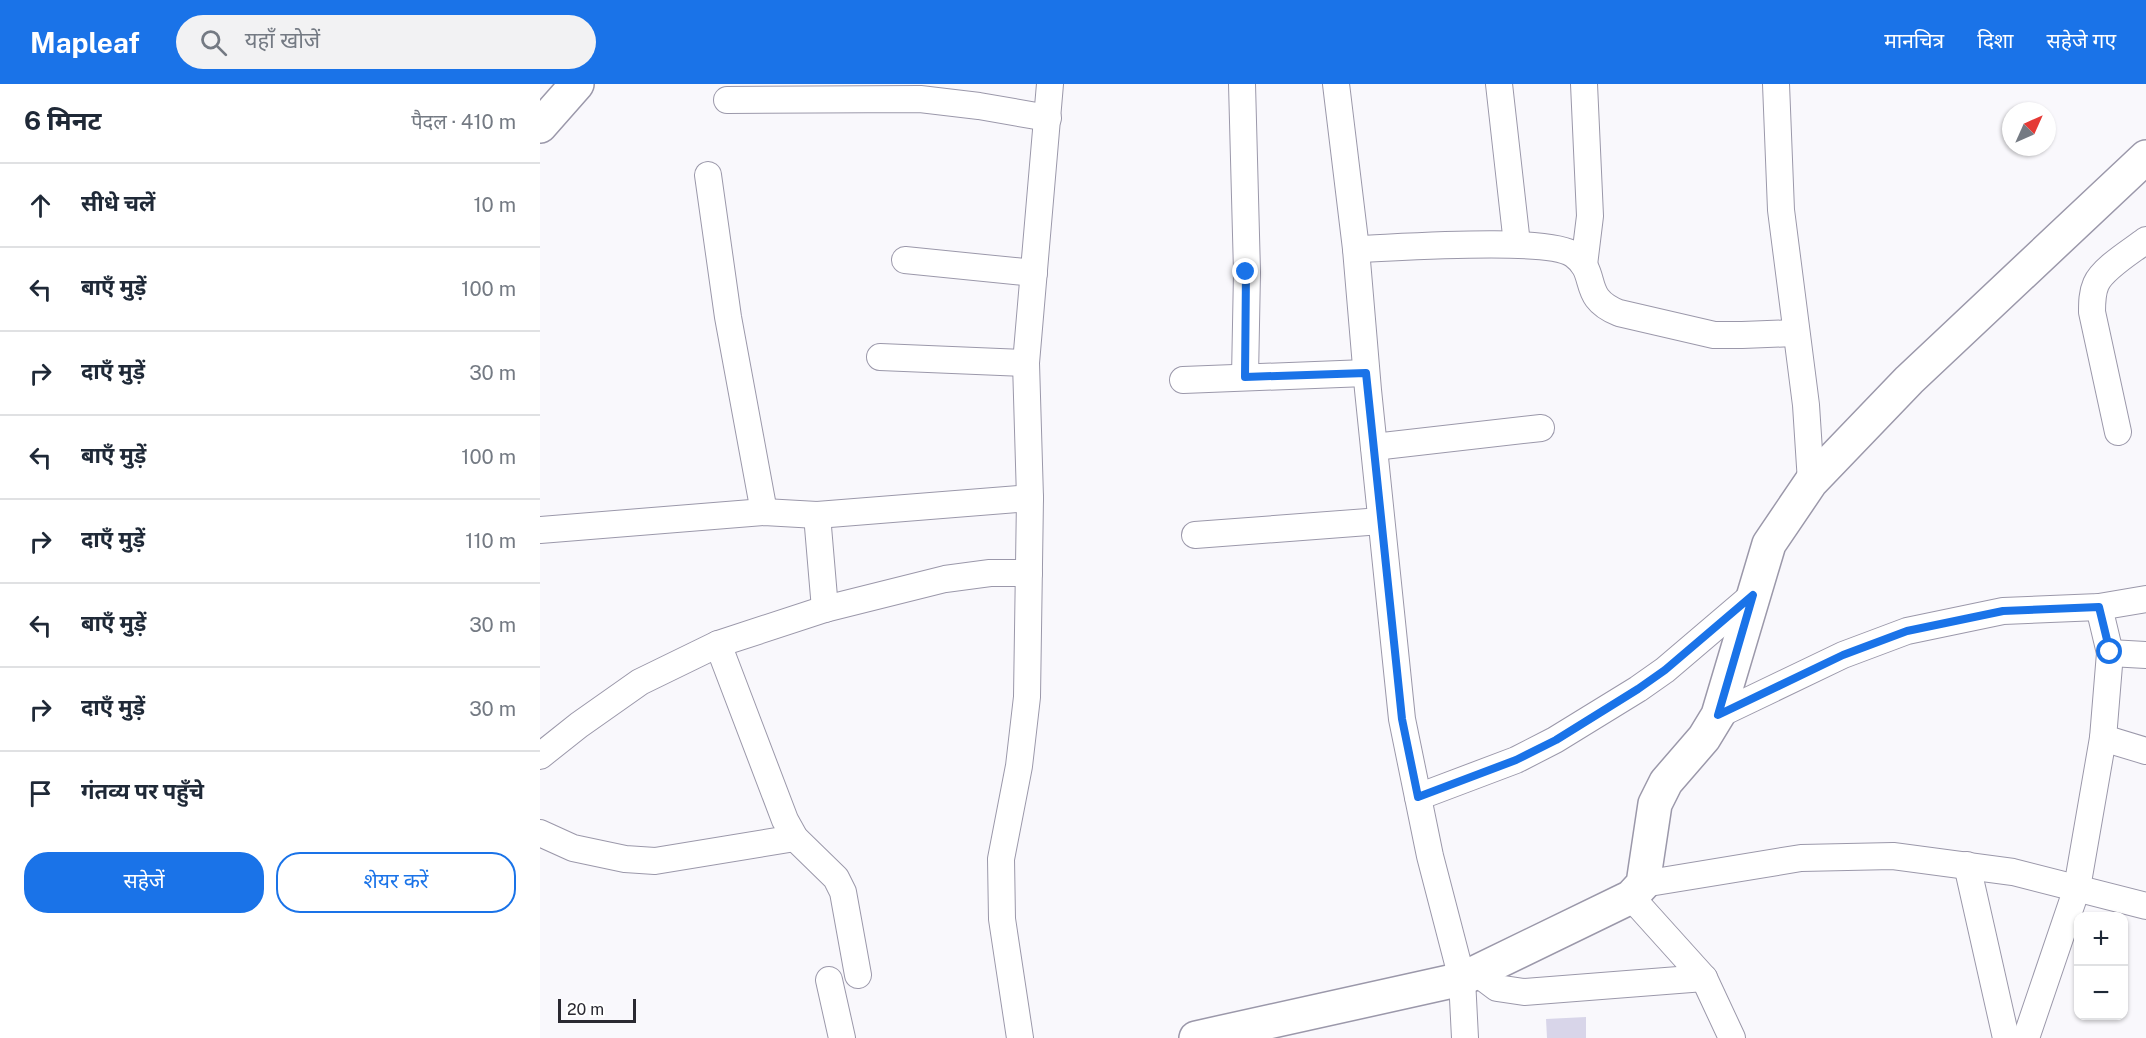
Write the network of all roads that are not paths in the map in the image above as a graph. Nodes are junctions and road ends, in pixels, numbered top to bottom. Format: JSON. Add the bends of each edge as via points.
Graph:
{"nodes":[{"id":1,"x":577,"y":84,"type":"edge"},
{"id":2,"x":1050,"y":84,"type":"edge"},
{"id":3,"x":1242,"y":84,"type":"edge"},
{"id":4,"x":1336,"y":84,"type":"edge"},
{"id":5,"x":1499,"y":84,"type":"edge"},
{"id":6,"x":1584,"y":84,"type":"edge"},
{"id":7,"x":1776,"y":84,"type":"edge"},
{"id":8,"x":727,"y":100,"type":"dead end"},
{"id":9,"x":1048,"y":118,"type":"junction"},
{"id":10,"x":540,"y":126,"type":"edge"},
{"id":11,"x":2146,"y":157,"type":"edge"},
{"id":12,"x":708,"y":175,"type":"dead end"},
{"id":13,"x":2146,"y":240,"type":"edge"},
{"id":14,"x":1517,"y":244,"type":"junction"},
{"id":15,"x":1356,"y":249,"type":"junction"},
{"id":16,"x":905,"y":260,"type":"dead end"},
{"id":17,"x":1584,"y":265,"type":"junction"},
{"id":18,"x":1034,"y":273,"type":"junction"},
{"id":19,"x":1795,"y":333,"type":"junction"},
{"id":20,"x":880,"y":357,"type":"dead end"},
{"id":21,"x":1026,"y":363,"type":"junction"},
{"id":22,"x":1366,"y":373,"type":"junction"},
{"id":23,"x":1245,"y":377,"type":"junction"},
{"id":24,"x":1183,"y":380,"type":"dead end"},
{"id":25,"x":1541,"y":428,"type":"dead end"},
{"id":26,"x":2118,"y":432,"type":"dead end"},
{"id":27,"x":1374,"y":447,"type":"junction"},
{"id":28,"x":1811,"y":482,"type":"junction"},
{"id":29,"x":1030,"y":498,"type":"junction"},
{"id":30,"x":764,"y":512,"type":"junction"},
{"id":31,"x":818,"y":515,"type":"junction"},
{"id":32,"x":1381,"y":521,"type":"junction"},
{"id":33,"x":540,"y":530,"type":"edge"},
{"id":34,"x":1195,"y":535,"type":"dead end"},
{"id":35,"x":1029,"y":573,"type":"junction"},
{"id":36,"x":1753,"y":595,"type":"junction"},
{"id":37,"x":2146,"y":599,"type":"edge"},
{"id":38,"x":2099,"y":607,"type":"junction"},
{"id":39,"x":825,"y":609,"type":"junction"},
{"id":40,"x":718,"y":644,"type":"junction"},
{"id":41,"x":2110,"y":652,"type":"junction"},
{"id":42,"x":2146,"y":656,"type":"edge"},
{"id":43,"x":1718,"y":715,"type":"junction"},
{"id":44,"x":2103,"y":738,"type":"junction"},
{"id":45,"x":2146,"y":751,"type":"edge"},
{"id":46,"x":540,"y":756,"type":"edge"},
{"id":47,"x":1418,"y":797,"type":"junction"},
{"id":48,"x":540,"y":833,"type":"edge"},
{"id":49,"x":795,"y":838,"type":"junction"},
{"id":50,"x":1967,"y":865,"type":"junction"},
{"id":51,"x":2077,"y":888,"type":"junction"},
{"id":52,"x":1637,"y":890,"type":"junction"},
{"id":53,"x":2146,"y":906,"type":"edge"},
{"id":54,"x":858,"y":975,"type":"dead end"},
{"id":55,"x":1470,"y":976,"type":"junction"},
{"id":56,"x":1704,"y":978,"type":"junction"},
{"id":57,"x":829,"y":980,"type":"dead end"},
{"id":58,"x":1202,"y":1037,"type":"edge"},
{"id":59,"x":842,"y":1038,"type":"edge"},
{"id":60,"x":1020,"y":1038,"type":"edge"},
{"id":61,"x":1465,"y":1038,"type":"edge"},
{"id":62,"x":1732,"y":1038,"type":"edge"},
{"id":63,"x":2006,"y":1038,"type":"edge"},
{"id":64,"x":2026,"y":1038,"type":"edge"}],
"edges":[{"from":1,"to":10,"type":"street"},
{"from":2,"to":9,"type":"street"},
{"from":3,"to":23,"type":"street"},
{"from":4,"to":15,"type":"street"},
{"from":5,"to":14,"type":"street"},
{"from":6,"to":17,"type":"street","via":[[1590,216]]},
{"from":7,"to":19,"type":"street","via":[[1781,210]]},
{"from":8,"to":9,"type":"street","via":[[920,99]]},
{"from":9,"to":18,"type":"street"},
{"from":11,"to":28,"type":"street","via":[[1908,380]]},
{"from":12,"to":30,"type":"street","via":[[728,317]]},
{"from":13,"to":26,"type":"street","via":[[2102,274],[2092,299]]},
{"from":14,"to":15,"type":"street"},
{"from":14,"to":17,"type":"street","via":[[1553,247],[1573,254]]},
{"from":15,"to":22,"type":"street"},
{"from":16,"to":18,"type":"street"},
{"from":17,"to":19,"type":"street","via":[[1595,297],[1606,308],[1619,313],[1714,335]]},
{"from":18,"to":21,"type":"street"},
{"from":19,"to":28,"type":"street","via":[[1806,405]]},
{"from":20,"to":21,"type":"street"},
{"from":21,"to":29,"type":"street"},
{"from":22,"to":23,"type":"street"},
{"from":22,"to":27,"type":"street"},
{"from":23,"to":24,"type":"street"},
{"from":25,"to":27,"type":"street"},
{"from":27,"to":32,"type":"street"},
{"from":28,"to":36,"type":"street","via":[[1768,544]]},
{"from":29,"to":31,"type":"street"},
{"from":29,"to":35,"type":"street"},
{"from":30,"to":31,"type":"street"},
{"from":30,"to":33,"type":"street"},
{"from":31,"to":39,"type":"street"},
{"from":32,"to":34,"type":"street"},
{"from":32,"to":47,"type":"street","via":[[1402,719]]},
{"from":35,"to":39,"type":"street","via":[[945,579]]},
{"from":35,"to":60,"type":"street","via":[[1027,697],[1001,860],[1002,919]]},
{"from":36,"to":43,"type":"street"},
{"from":36,"to":47,"type":"street","via":[[1665,670],[1556,740],[1516,760]]},
{"from":37,"to":38,"type":"street"},
{"from":38,"to":41,"type":"street"},
{"from":38,"to":43,"type":"street","via":[[2003,611],[1907,631],[1843,655]]},
{"from":39,"to":40,"type":"street"},
{"from":40,"to":46,"type":"street","via":[[640,682]]},
{"from":40,"to":49,"type":"street"},
{"from":41,"to":42,"type":"street"},
{"from":41,"to":44,"type":"street"},
{"from":43,"to":52,"type":"street","via":[[1704,738],[1666,782],[1655,804]]},
{"from":44,"to":45,"type":"street"},
{"from":44,"to":51,"type":"street"},
{"from":47,"to":55,"type":"street","via":[[1430,855]]},
{"from":48,"to":49,"type":"street","via":[[573,848],[655,861]]},
{"from":49,"to":54,"type":"street","via":[[836,878],[843,892]]},
{"from":50,"to":51,"type":"street"},
{"from":50,"to":52,"type":"street","via":[[1893,856],[1801,858]]},
{"from":50,"to":63,"type":"street"},
{"from":51,"to":53,"type":"street"},
{"from":51,"to":64,"type":"street"},
{"from":52,"to":55,"type":"street"},
{"from":52,"to":56,"type":"street"},
{"from":55,"to":56,"type":"street","via":[[1497,988],[1524,992]]},
{"from":55,"to":58,"type":"street"},
{"from":55,"to":61,"type":"street"},
{"from":56,"to":62,"type":"street"},
{"from":57,"to":59,"type":"street"}]}
